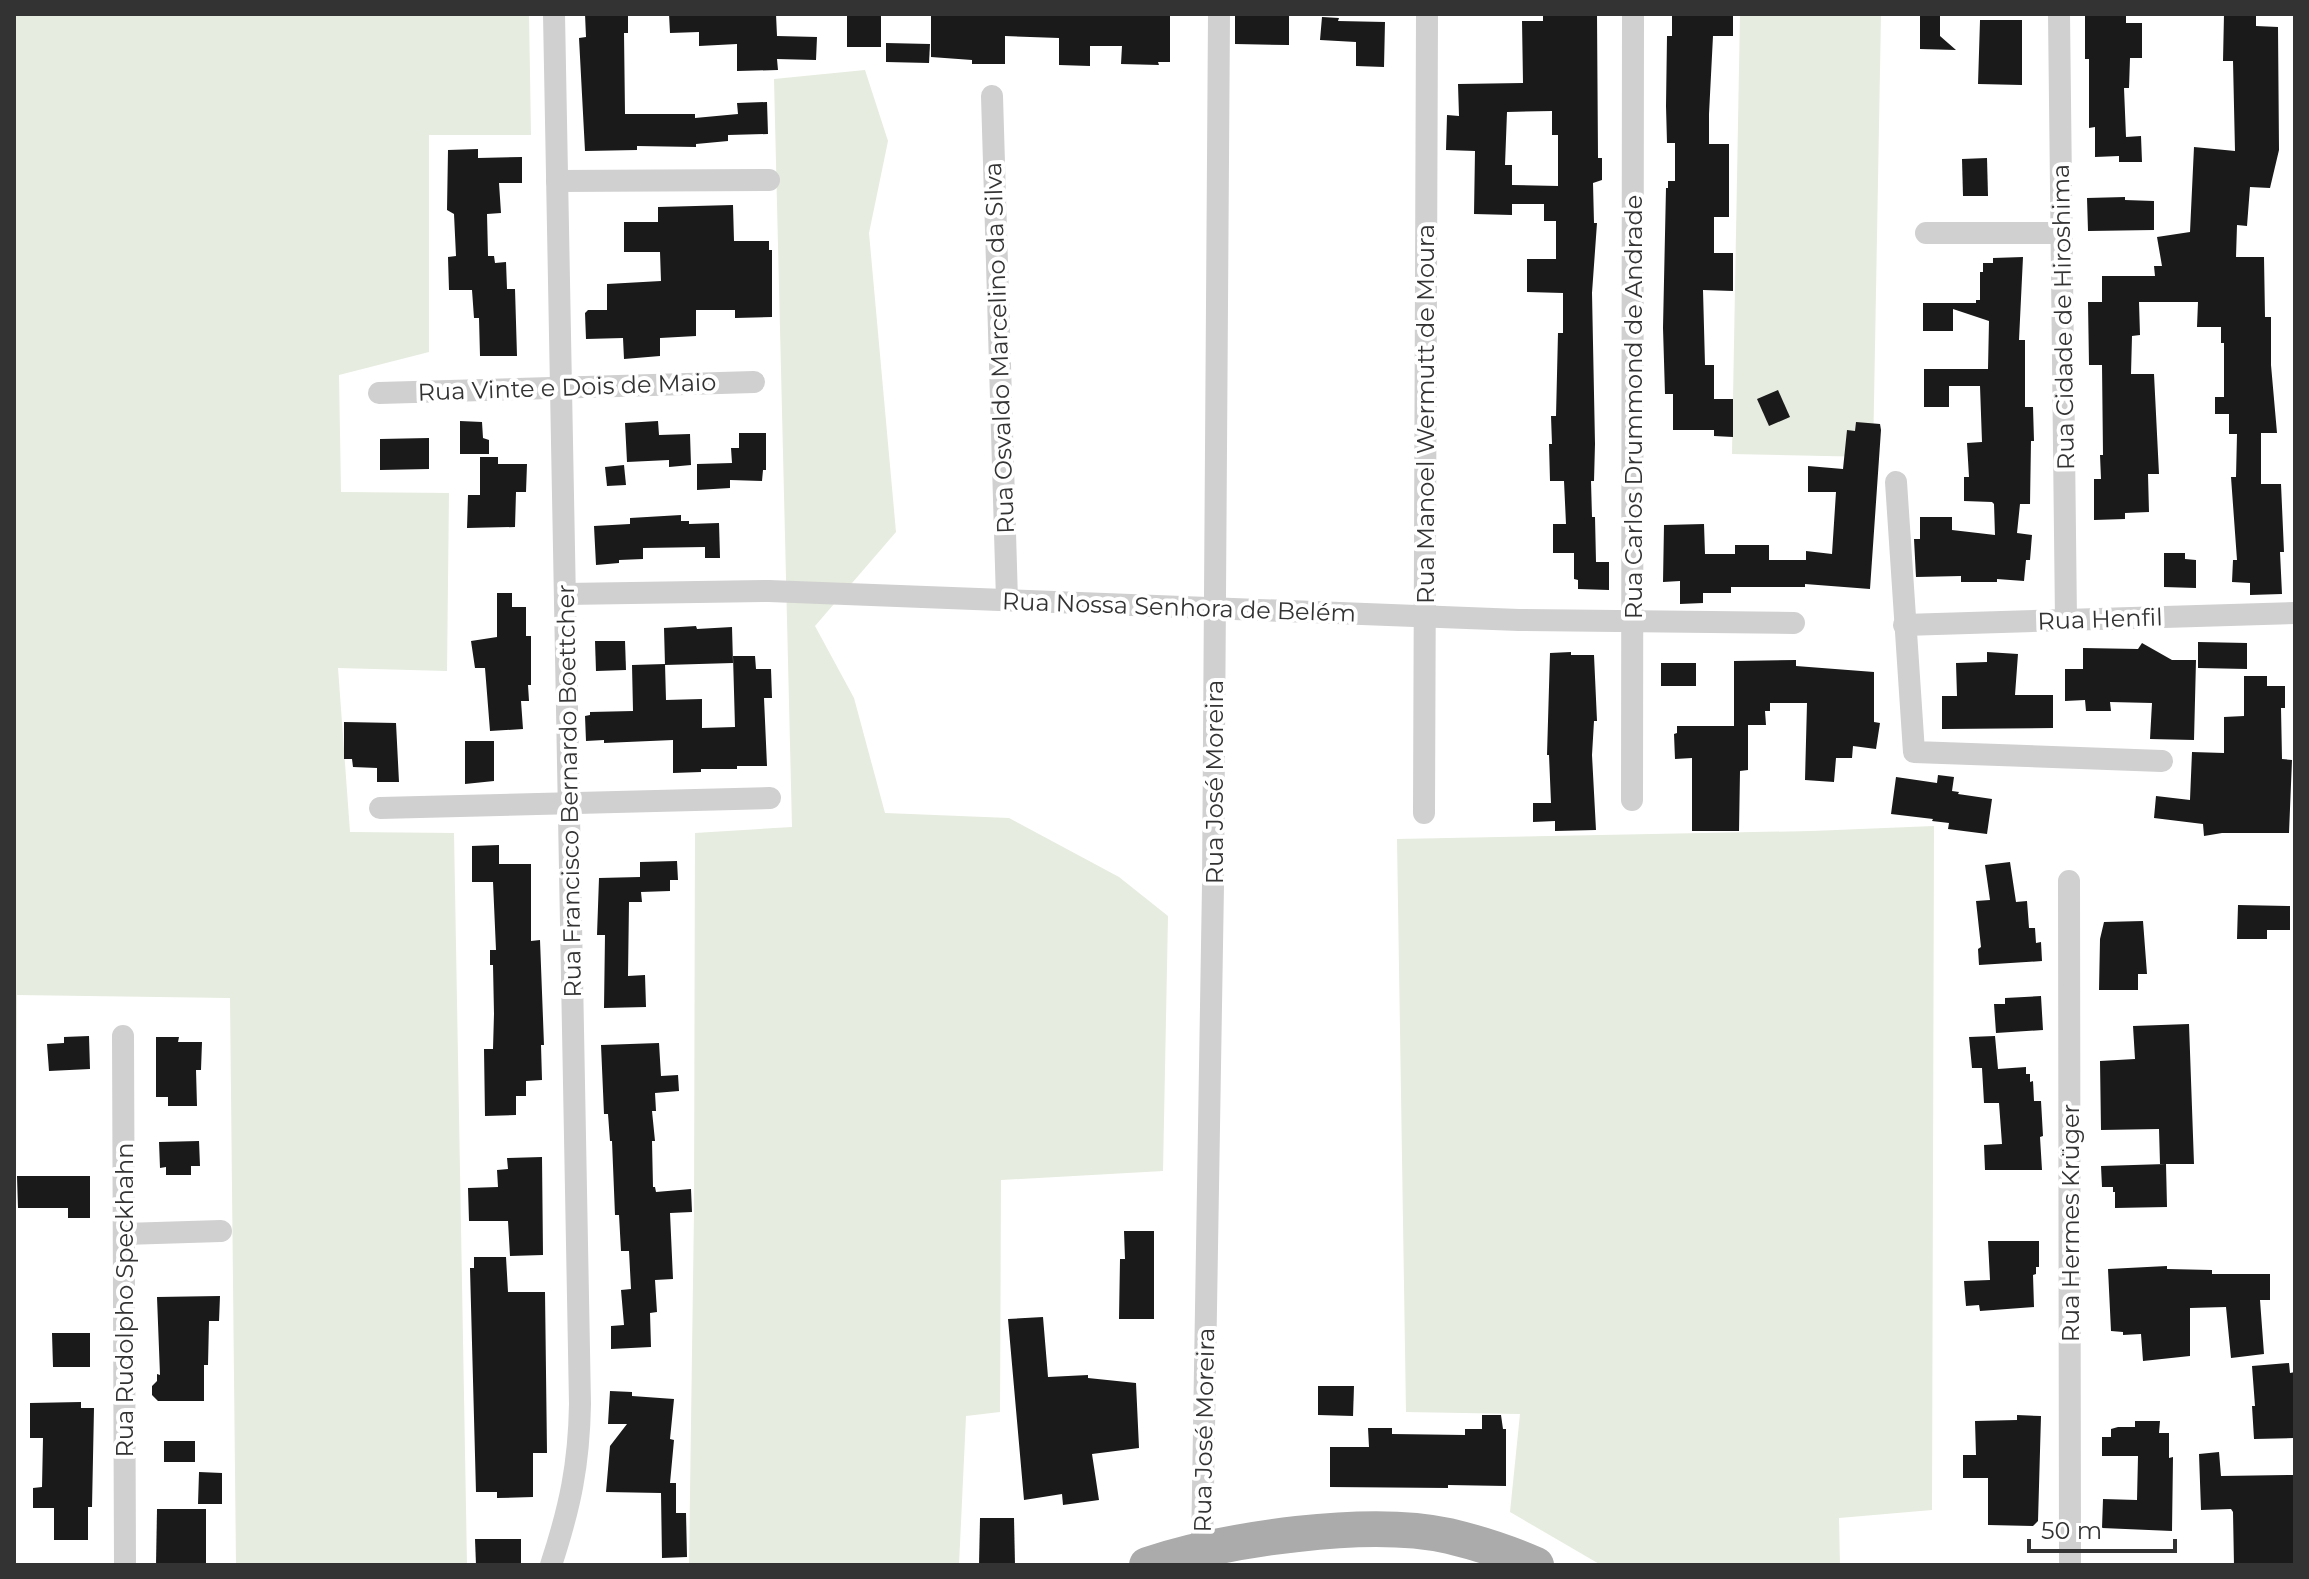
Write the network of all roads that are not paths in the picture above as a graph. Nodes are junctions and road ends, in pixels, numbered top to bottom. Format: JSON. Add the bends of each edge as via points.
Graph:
{"nodes":[{"id":1,"x":554,"y":14,"type":"edge"},
{"id":2,"x":1219,"y":14,"type":"edge"},
{"id":3,"x":1427,"y":14,"type":"edge"},
{"id":4,"x":1633,"y":14,"type":"edge"},
{"id":5,"x":2059,"y":14,"type":"edge"},
{"id":6,"x":992,"y":96,"type":"dead end"},
{"id":7,"x":769,"y":180,"type":"dead end"},
{"id":8,"x":557,"y":181,"type":"junction"},
{"id":9,"x":1926,"y":233,"type":"dead end"},
{"id":10,"x":2062,"y":233,"type":"junction"},
{"id":11,"x":754,"y":382,"type":"dead end"},
{"id":12,"x":561,"y":387,"type":"junction"},
{"id":13,"x":379,"y":393,"type":"dead end"},
{"id":14,"x":1896,"y":482,"type":"dead end"},
{"id":15,"x":565,"y":594,"type":"junction"},
{"id":16,"x":1007,"y":600,"type":"junction"},
{"id":17,"x":1214,"y":608,"type":"junction"},
{"id":18,"x":2295,"y":613,"type":"edge"},
{"id":19,"x":1425,"y":616,"type":"junction"},
{"id":20,"x":2066,"y":620,"type":"junction"},
{"id":21,"x":1632,"y":621,"type":"junction"},
{"id":22,"x":1794,"y":623,"type":"dead end"},
{"id":23,"x":1904,"y":625,"type":"junction"},
{"id":24,"x":2162,"y":761,"type":"dead end"},
{"id":25,"x":770,"y":798,"type":"dead end"},
{"id":26,"x":1632,"y":800,"type":"dead end"},
{"id":27,"x":569,"y":804,"type":"junction"},
{"id":28,"x":380,"y":808,"type":"dead end"},
{"id":29,"x":1424,"y":813,"type":"dead end"},
{"id":30,"x":2069,"y":881,"type":"dead end"},
{"id":31,"x":123,"y":1036,"type":"dead end"},
{"id":32,"x":221,"y":1231,"type":"dead end"},
{"id":33,"x":124,"y":1234,"type":"junction"},
{"id":34,"x":1202,"y":1550,"type":"junction"},
{"id":35,"x":125,"y":1565,"type":"edge"},
{"id":36,"x":551,"y":1565,"type":"edge"},
{"id":37,"x":1147,"y":1565,"type":"edge"},
{"id":38,"x":1536,"y":1565,"type":"edge"},
{"id":39,"x":2070,"y":1565,"type":"edge"}],
"edges":[{"from":1,"to":8,"type":"street","name":"Rua Francisco Bernardo Boettcher"},
{"from":2,"to":17,"type":"street","name":"Rua José Moreira"},
{"from":3,"to":19,"type":"street","name":"Rua Manoel Wermutt de Moura"},
{"from":4,"to":21,"type":"street","name":"Rua Carlos Drummond de Andrade"},
{"from":5,"to":10,"type":"street","name":"Rua Cidade de Hiroshima"},
{"from":6,"to":16,"type":"street","name":"Rua Osvaldo Marcelino da Silva"},
{"from":7,"to":8,"type":"street"},
{"from":8,"to":12,"type":"street","name":"Rua Francisco Bernardo Boettcher"},
{"from":9,"to":10,"type":"street"},
{"from":10,"to":20,"type":"street","name":"Rua Cidade de Hiroshima"},
{"from":11,"to":12,"type":"street","name":"Rua Vinte e Dois de Maio"},
{"from":12,"to":13,"type":"street","name":"Rua Vinte e Dois de Maio"},
{"from":12,"to":15,"type":"street","name":"Rua Francisco Bernardo Boettcher"},
{"from":14,"to":23,"type":"street"},
{"from":15,"to":16,"type":"street","name":"Rua Nossa Senhora de Belém","via":[[769,591]]},
{"from":15,"to":27,"type":"street","name":"Rua Francisco Bernardo Boettcher"},
{"from":16,"to":17,"type":"street","name":"Rua Nossa Senhora de Belém"},
{"from":17,"to":19,"type":"street","name":"Rua Nossa Senhora de Belém"},
{"from":17,"to":34,"type":"street","name":"Rua José Moreira"},
{"from":18,"to":20,"type":"street","name":"Rua Henfil"},
{"from":19,"to":21,"type":"street","name":"Rua Nossa Senhora de Belém"},
{"from":19,"to":29,"type":"street","name":"Rua Manoel Wermutt de Moura"},
{"from":20,"to":23,"type":"street","name":"Rua Henfil"},
{"from":21,"to":22,"type":"street","name":"Rua Nossa Senhora de Belém"},
{"from":21,"to":26,"type":"street","name":"Rua Carlos Drummond de Andrade"},
{"from":23,"to":24,"type":"street","via":[[1914,752]]},
{"from":25,"to":27,"type":"street"},
{"from":27,"to":28,"type":"street"},
{"from":27,"to":36,"type":"street","name":"Rua Francisco Bernardo Boettcher","via":[[580,1404],[577,1468]]},
{"from":30,"to":39,"type":"street","name":"Rua Hermes Krüger"},
{"from":31,"to":33,"type":"street","name":"Rua Rudolpho Speckhahn"},
{"from":32,"to":33,"type":"street"},
{"from":33,"to":35,"type":"street","name":"Rua Rudolpho Speckhahn"},
{"from":34,"to":37,"type":"main road"},
{"from":34,"to":38,"type":"main road","via":[[1312,1533],[1412,1531],[1448,1536]]}]}
